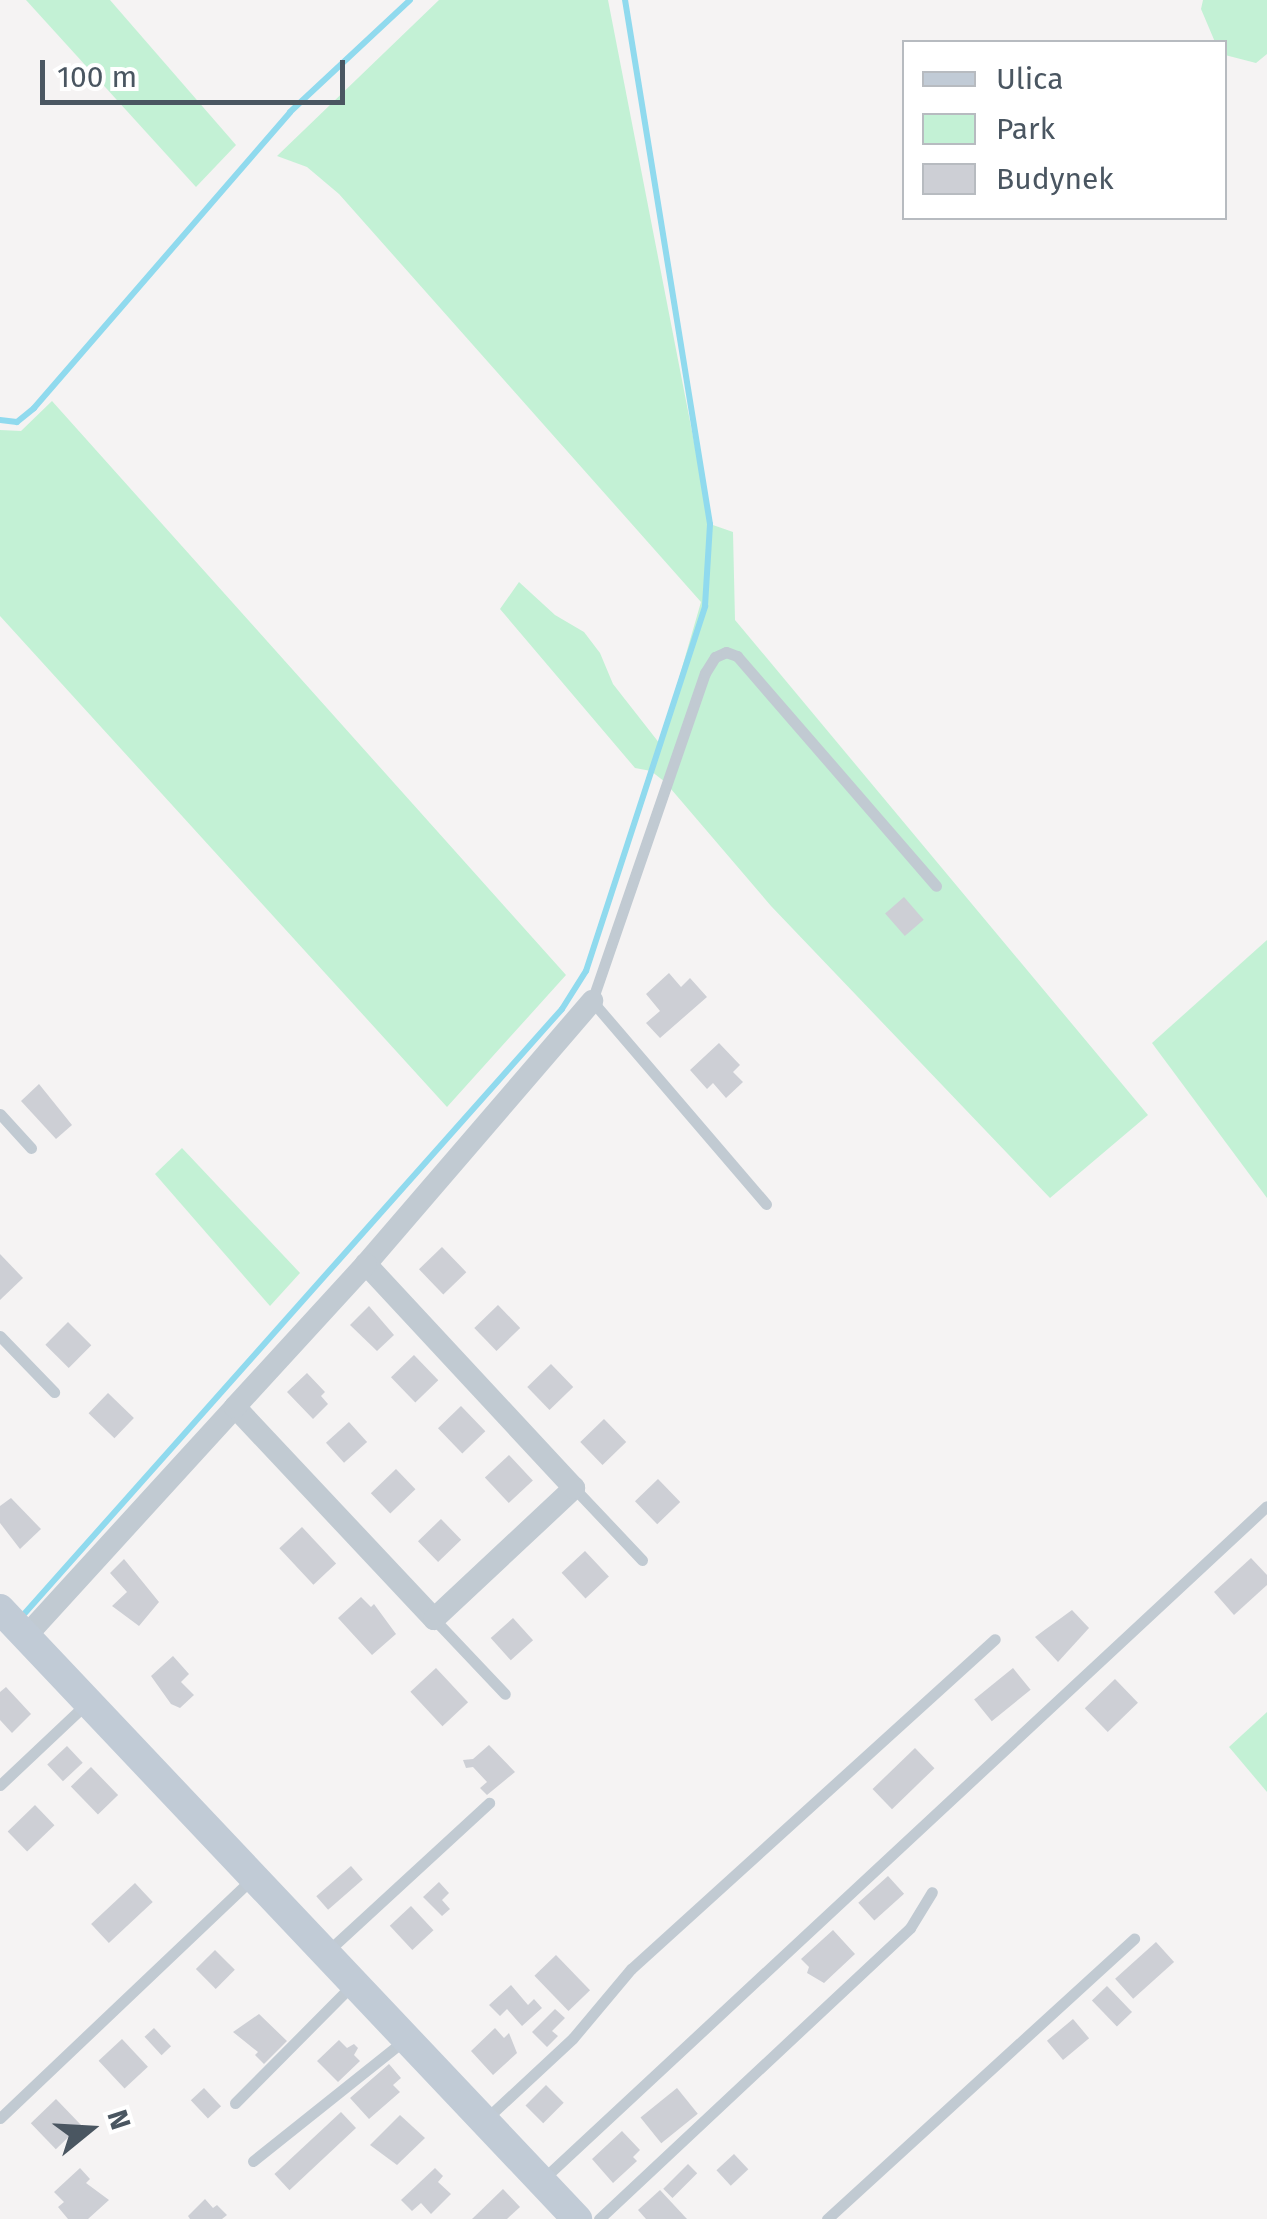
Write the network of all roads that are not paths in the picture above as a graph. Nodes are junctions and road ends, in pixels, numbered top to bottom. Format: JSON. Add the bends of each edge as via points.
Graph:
{"nodes":[{"id":1,"x":936,"y":886,"type":"dead end"},
{"id":2,"x":592,"y":1001,"type":"junction"},
{"id":3,"x":0,"y":1114,"type":"edge"},
{"id":4,"x":31,"y":1148,"type":"dead end"},
{"id":5,"x":766,"y":1204,"type":"dead end"},
{"id":6,"x":366,"y":1264,"type":"junction"},
{"id":7,"x":0,"y":1336,"type":"edge"},
{"id":8,"x":54,"y":1392,"type":"dead end"},
{"id":9,"x":236,"y":1407,"type":"junction"},
{"id":10,"x":574,"y":1488,"type":"junction"},
{"id":11,"x":1267,"y":1506,"type":"edge"},
{"id":12,"x":642,"y":1560,"type":"dead end"},
{"id":13,"x":0,"y":1609,"type":"edge"},
{"id":14,"x":434,"y":1620,"type":"junction"},
{"id":15,"x":26,"y":1636,"type":"junction"},
{"id":16,"x":995,"y":1640,"type":"dead end"},
{"id":17,"x":505,"y":1694,"type":"dead end"},
{"id":18,"x":88,"y":1702,"type":"junction"},
{"id":19,"x":0,"y":1785,"type":"edge"},
{"id":20,"x":489,"y":1803,"type":"dead end"},
{"id":21,"x":253,"y":1878,"type":"junction"},
{"id":22,"x":932,"y":1892,"type":"dead end"},
{"id":23,"x":1134,"y":1938,"type":"dead end"},
{"id":24,"x":325,"y":1954,"type":"junction"},
{"id":25,"x":354,"y":1984,"type":"junction"},
{"id":26,"x":406,"y":2039,"type":"junction"},
{"id":27,"x":235,"y":2102,"type":"dead end"},
{"id":28,"x":0,"y":2118,"type":"edge"},
{"id":29,"x":484,"y":2121,"type":"junction"},
{"id":30,"x":253,"y":2161,"type":"dead end"},
{"id":31,"x":541,"y":2181,"type":"junction"},
{"id":32,"x":562,"y":2214,"type":"edge"},
{"id":33,"x":599,"y":2219,"type":"edge"},
{"id":34,"x":827,"y":2219,"type":"edge"}],
"edges":[{"from":1,"to":2,"type":"lane","via":[[737,656],[726,652],[705,673]]},
{"from":2,"to":5,"type":"lane"},
{"from":2,"to":6,"type":"street"},
{"from":3,"to":4,"type":"lane"},
{"from":6,"to":9,"type":"street"},
{"from":6,"to":10,"type":"street"},
{"from":7,"to":8,"type":"lane"},
{"from":9,"to":14,"type":"street"},
{"from":9,"to":15,"type":"street"},
{"from":10,"to":12,"type":"lane"},
{"from":10,"to":14,"type":"street"},
{"from":11,"to":31,"type":"lane"},
{"from":13,"to":15,"type":"street"},
{"from":14,"to":17,"type":"lane"},
{"from":15,"to":18,"type":"street"},
{"from":16,"to":29,"type":"lane","via":[[632,1968],[573,2038]]},
{"from":18,"to":19,"type":"lane"},
{"from":18,"to":21,"type":"street"},
{"from":20,"to":24,"type":"lane"},
{"from":21,"to":24,"type":"street"},
{"from":21,"to":28,"type":"lane"},
{"from":22,"to":33,"type":"lane","via":[[910,1928]]},
{"from":23,"to":34,"type":"lane"},
{"from":24,"to":25,"type":"street"},
{"from":25,"to":26,"type":"street"},
{"from":25,"to":27,"type":"lane"},
{"from":26,"to":29,"type":"street"},
{"from":26,"to":30,"type":"lane"},
{"from":29,"to":31,"type":"street"},
{"from":31,"to":32,"type":"street"}]}
